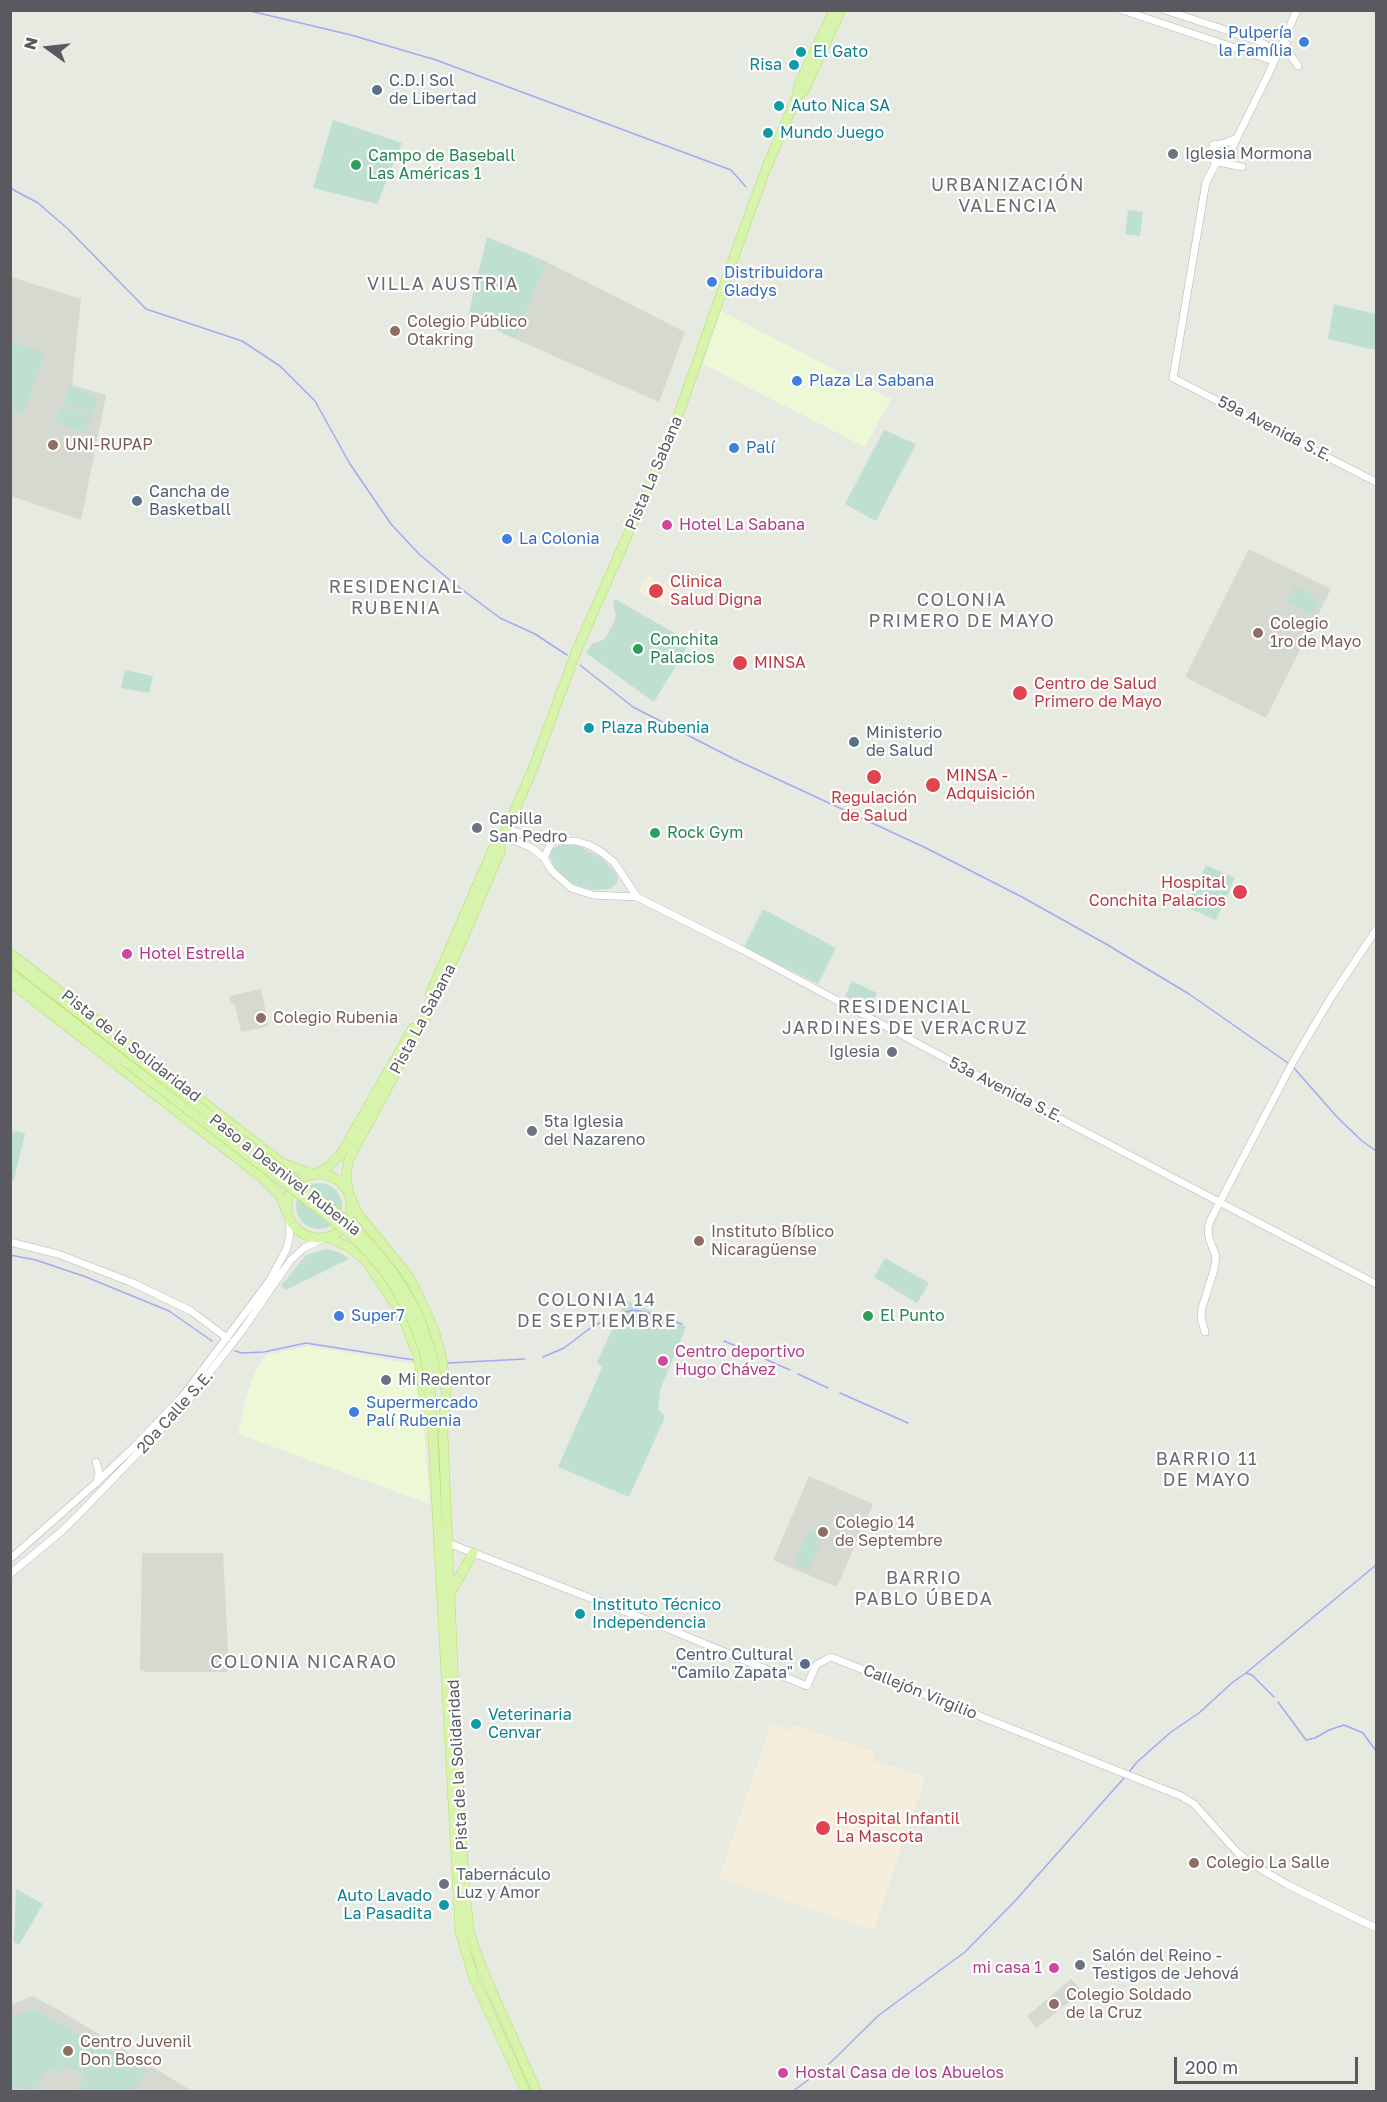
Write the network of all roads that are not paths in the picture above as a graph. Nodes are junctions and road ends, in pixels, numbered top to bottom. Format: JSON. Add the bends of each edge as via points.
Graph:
{"nodes":[{"id":1,"x":834,"y":10,"type":"edge"},
{"id":2,"x":841,"y":10,"type":"edge"},
{"id":3,"x":1122,"y":10,"type":"edge"},
{"id":4,"x":1165,"y":10,"type":"edge"},
{"id":5,"x":1297,"y":10,"type":"edge"},
{"id":6,"x":1284,"y":38,"type":"junction"},
{"id":7,"x":1259,"y":42,"type":"junction"},
{"id":8,"x":1278,"y":52,"type":"junction"},
{"id":9,"x":1257,"y":55,"type":"junction"},
{"id":10,"x":1274,"y":62,"type":"junction"},
{"id":11,"x":1298,"y":66,"type":"dead end"},
{"id":12,"x":1268,"y":75,"type":"junction"},
{"id":13,"x":796,"y":98,"type":"junction"},
{"id":14,"x":1237,"y":138,"type":"junction"},
{"id":15,"x":1217,"y":163,"type":"junction"},
{"id":16,"x":1242,"y":167,"type":"dead end"},
{"id":17,"x":1377,"y":482,"type":"edge"},
{"id":18,"x":504,"y":836,"type":"junction"},
{"id":19,"x":552,"y":841,"type":"junction"},
{"id":20,"x":544,"y":858,"type":"junction"},
{"id":21,"x":625,"y":880,"type":"junction"},
{"id":22,"x":615,"y":896,"type":"junction"},
{"id":23,"x":637,"y":897,"type":"junction"},
{"id":24,"x":1377,"y":930,"type":"edge"},
{"id":25,"x":10,"y":953,"type":"edge"},
{"id":26,"x":10,"y":960,"type":"edge"},
{"id":27,"x":10,"y":973,"type":"edge"},
{"id":28,"x":10,"y":982,"type":"edge"},
{"id":29,"x":127,"y":1058,"type":"junction"},
{"id":30,"x":314,"y":1174,"type":"junction"},
{"id":31,"x":350,"y":1195,"type":"junction"},
{"id":32,"x":1218,"y":1202,"type":"junction"},
{"id":33,"x":289,"y":1218,"type":"junction"},
{"id":34,"x":326,"y":1238,"type":"junction"},
{"id":35,"x":10,"y":1242,"type":"edge"},
{"id":36,"x":1377,"y":1284,"type":"edge"},
{"id":37,"x":1205,"y":1332,"type":"dead end"},
{"id":38,"x":227,"y":1338,"type":"junction"},
{"id":39,"x":434,"y":1384,"type":"junction"},
{"id":40,"x":443,"y":1425,"type":"junction"},
{"id":41,"x":435,"y":1458,"type":"junction"},
{"id":42,"x":96,"y":1462,"type":"dead end"},
{"id":43,"x":97,"y":1482,"type":"junction"},
{"id":44,"x":448,"y":1543,"type":"junction"},
{"id":45,"x":473,"y":1553,"type":"junction"},
{"id":46,"x":10,"y":1559,"type":"edge"},
{"id":47,"x":10,"y":1574,"type":"edge"},
{"id":48,"x":450,"y":1594,"type":"junction"},
{"id":49,"x":1377,"y":1928,"type":"edge"},
{"id":50,"x":526,"y":2091,"type":"edge"},
{"id":51,"x":537,"y":2091,"type":"edge"}],
"edges":[{"from":1,"to":13,"type":"main road","name":"Pista La Sabana"},
{"from":2,"to":13,"type":"main road","name":"Pista La Sabana","via":[[804,91]]},
{"from":3,"to":9,"type":"street"},
{"from":4,"to":7,"type":"street"},
{"from":5,"to":6,"type":"street"},
{"from":6,"to":7,"type":"street","via":[[1274,43]]},
{"from":6,"to":8,"type":"street"},
{"from":6,"to":11,"type":"street"},
{"from":7,"to":8,"type":"street"},
{"from":8,"to":10,"type":"street"},
{"from":9,"to":10,"type":"street"},
{"from":9,"to":12,"type":"street"},
{"from":10,"to":12,"type":"street"},
{"from":12,"to":14,"type":"street"},
{"from":13,"to":18,"type":"main road","name":"Pista La Sabana","via":[[765,170],[674,426],[576,652]]},
{"from":14,"to":15,"type":"street","via":[[1229,154]]},
{"from":14,"to":15,"type":"street","via":[[1213,146]]},
{"from":15,"to":16,"type":"street"},
{"from":15,"to":17,"type":"street","name":"59a Avenida S.E.","via":[[1206,182],[1173,378]]},
{"from":18,"to":19,"type":"street","name":"53a Avenida S.E."},
{"from":18,"to":20,"type":"street","name":"53a Avenida S.E."},
{"from":18,"to":30,"type":"main road","name":"Pista La Sabana","via":[[493,849],[419,1017],[341,1154]]},
{"from":18,"to":31,"type":"main road","name":"Pista La Sabana","via":[[430,1009],[349,1159],[346,1176]]},
{"from":19,"to":20,"type":"street"},
{"from":19,"to":21,"type":"street","name":"53a Avenida S.E.","via":[[589,845],[614,862]]},
{"from":20,"to":22,"type":"street","name":"53a Avenida S.E.","via":[[571,888]]},
{"from":21,"to":22,"type":"street"},
{"from":21,"to":23,"type":"street","name":"53a Avenida S.E."},
{"from":22,"to":23,"type":"street","name":"53a Avenida S.E."},
{"from":23,"to":32,"type":"street","name":"53a Avenida S.E."},
{"from":24,"to":32,"type":"street","via":[[1329,999]]},
{"from":25,"to":30,"type":"main road","name":"Pista de la Solidaridad","via":[[282,1163]]},
{"from":26,"to":29,"type":"main road","name":"Pista de la Solidaridad"},
{"from":27,"to":29,"type":"main road","name":"Pista de la Solidaridad"},
{"from":28,"to":33,"type":"main road","name":"Pista de la Solidaridad","via":[[260,1176],[280,1196]]},
{"from":29,"to":39,"type":"main road","name":"Paso a Desnivel Rubenia","bridge":true,"via":[[360,1244],[388,1276],[410,1312]]},
{"from":30,"to":31,"type":"main road","via":[[334,1177]]},
{"from":30,"to":33,"type":"main road","via":[[301,1179],[291,1191],[287,1204]]},
{"from":31,"to":34,"type":"main road","via":[[347,1223]]},
{"from":31,"to":40,"type":"main road","name":"Pista de la Solidaridad","via":[[358,1214],[406,1273],[429,1316],[439,1345],[446,1391]]},
{"from":32,"to":36,"type":"street","name":"53a Avenida S.E."},
{"from":32,"to":37,"type":"street","via":[[1208,1228],[1216,1257],[1202,1308]]},
{"from":33,"to":34,"type":"main road","via":[[303,1234]]},
{"from":33,"to":38,"type":"street","name":"20a Calle S.E.","via":[[289,1242],[280,1262]]},
{"from":34,"to":41,"type":"main road","name":"Pista de la Solidaridad","via":[[349,1247],[367,1263],[407,1326],[421,1369]]},
{"from":34,"to":47,"type":"street","name":"20a Calle S.E.","via":[[304,1248],[290,1261],[187,1402],[76,1517]]},
{"from":35,"to":38,"type":"street","via":[[58,1254],[133,1283],[191,1311]]},
{"from":38,"to":43,"type":"street","name":"20a Calle S.E.","via":[[183,1396]]},
{"from":39,"to":40,"type":"main road","name":"Pista de la Solidaridad"},
{"from":39,"to":41,"type":"main road","name":"Pista de la Solidaridad"},
{"from":40,"to":44,"type":"main road","name":"Pista de la Solidaridad"},
{"from":41,"to":50,"type":"main road","name":"Pista de la Solidaridad","via":[[460,1931],[474,1979]]},
{"from":42,"to":43,"type":"street"},
{"from":43,"to":46,"type":"street","name":"20a Calle S.E."},
{"from":44,"to":45,"type":"street","name":"Callejón Virgilio"},
{"from":44,"to":48,"type":"main road","name":"Pista de la Solidaridad"},
{"from":45,"to":48,"type":"main road"},
{"from":45,"to":49,"type":"street","name":"Callejón Virgilio","via":[[807,1686],[816,1665],[831,1657],[1181,1796],[1194,1804],[1238,1852],[1263,1870]]},
{"from":48,"to":51,"type":"main road","name":"Pista de la Solidaridad","via":[[469,1930]]}]}
